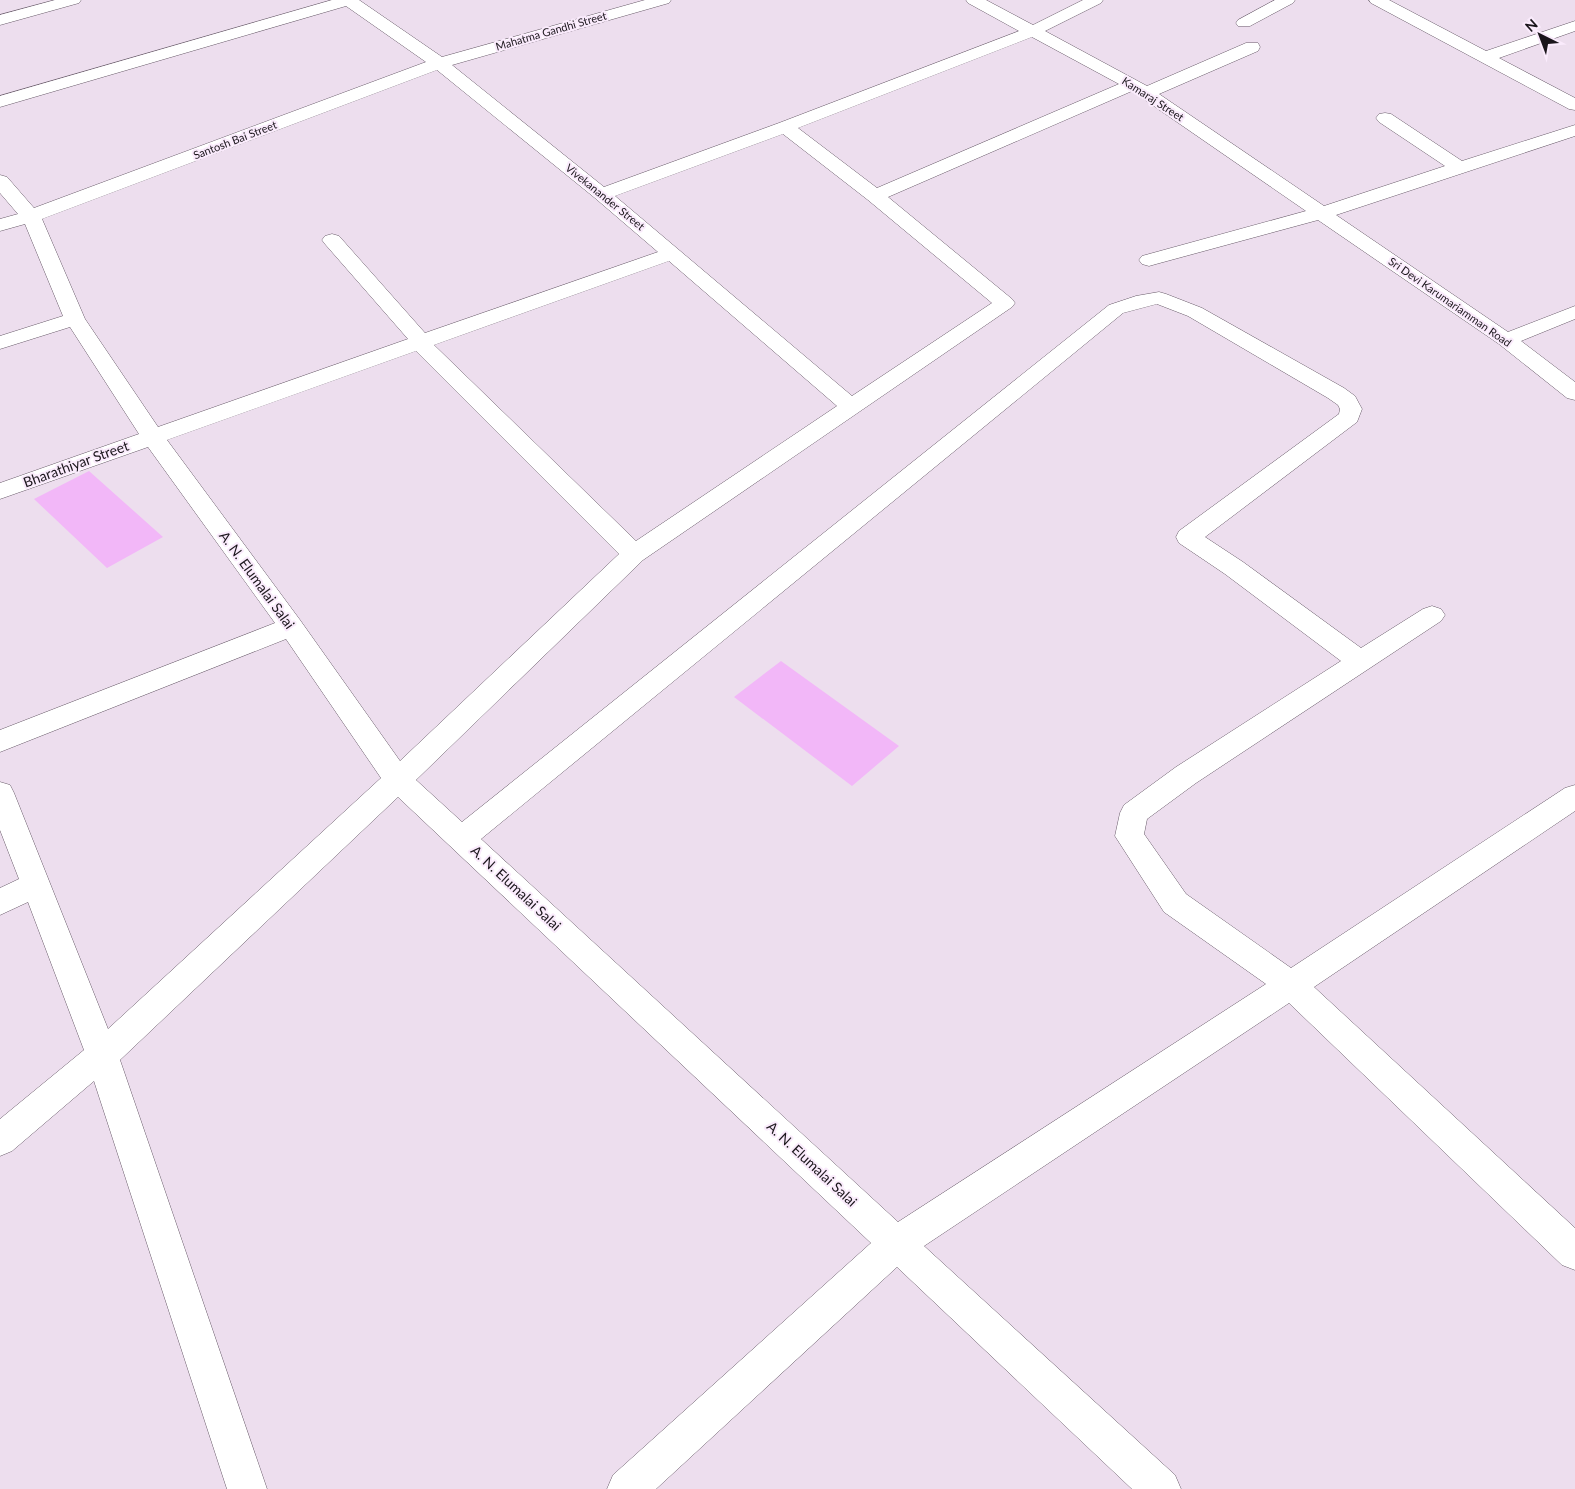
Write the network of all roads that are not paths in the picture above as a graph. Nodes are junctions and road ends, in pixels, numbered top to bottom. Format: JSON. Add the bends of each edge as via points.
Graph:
{"nodes":[{"id":1,"x":73,"y":0,"type":"edge"},
{"id":2,"x":349,"y":0,"type":"edge"},
{"id":3,"x":663,"y":0,"type":"edge"},
{"id":4,"x":974,"y":0,"type":"edge"},
{"id":5,"x":1095,"y":0,"type":"edge"},
{"id":6,"x":1287,"y":0,"type":"edge"},
{"id":7,"x":1389,"y":2,"type":"edge"},
{"id":8,"x":0,"y":20,"type":"edge"},
{"id":9,"x":1244,"y":23,"type":"dead end"},
{"id":10,"x":1575,"y":26,"type":"edge"},
{"id":11,"x":1033,"y":31,"type":"junction"},
{"id":12,"x":1252,"y":47,"type":"dead end"},
{"id":13,"x":1486,"y":57,"type":"junction"},
{"id":14,"x":439,"y":63,"type":"junction"},
{"id":15,"x":1139,"y":88,"type":"junction"},
{"id":16,"x":0,"y":102,"type":"edge"},
{"id":17,"x":1575,"y":105,"type":"edge"},
{"id":18,"x":1385,"y":118,"type":"dead end"},
{"id":19,"x":785,"y":127,"type":"junction"},
{"id":20,"x":1575,"y":130,"type":"edge"},
{"id":21,"x":1460,"y":168,"type":"junction"},
{"id":22,"x":0,"y":181,"type":"edge"},
{"id":23,"x":602,"y":194,"type":"junction"},
{"id":24,"x":874,"y":196,"type":"junction"},
{"id":25,"x":1322,"y":213,"type":"junction"},
{"id":26,"x":31,"y":216,"type":"junction"},
{"id":27,"x":0,"y":225,"type":"edge"},
{"id":28,"x":332,"y":240,"type":"dead end"},
{"id":29,"x":673,"y":253,"type":"junction"},
{"id":30,"x":1149,"y":260,"type":"dead end"},
{"id":31,"x":1575,"y":312,"type":"edge"},
{"id":32,"x":75,"y":319,"type":"junction"},
{"id":33,"x":1506,"y":340,"type":"junction"},
{"id":34,"x":419,"y":342,"type":"junction"},
{"id":35,"x":0,"y":343,"type":"edge"},
{"id":36,"x":1575,"y":393,"type":"edge"},
{"id":37,"x":851,"y":407,"type":"junction"},
{"id":38,"x":152,"y":436,"type":"junction"},
{"id":39,"x":0,"y":491,"type":"edge"},
{"id":40,"x":634,"y":554,"type":"junction"},
{"id":41,"x":1432,"y":615,"type":"dead end"},
{"id":42,"x":291,"y":627,"type":"junction"},
{"id":43,"x":1360,"y":662,"type":"junction"},
{"id":44,"x":0,"y":741,"type":"edge"},
{"id":45,"x":398,"y":780,"type":"junction"},
{"id":46,"x":0,"y":793,"type":"edge"},
{"id":47,"x":1575,"y":796,"type":"edge"},
{"id":48,"x":462,"y":838,"type":"junction"},
{"id":49,"x":36,"y":884,"type":"junction"},
{"id":50,"x":0,"y":902,"type":"edge"},
{"id":51,"x":1291,"y":985,"type":"junction"},
{"id":52,"x":102,"y":1055,"type":"junction"},
{"id":53,"x":0,"y":1140,"type":"edge"},
{"id":54,"x":897,"y":1242,"type":"junction"},
{"id":55,"x":1575,"y":1252,"type":"edge"},
{"id":56,"x":247,"y":1489,"type":"edge"},
{"id":57,"x":627,"y":1489,"type":"edge"},
{"id":58,"x":1161,"y":1489,"type":"edge"}],
"edges":[{"from":1,"to":8,"type":"street"},
{"from":2,"to":14,"type":"street","name":"Vivekanander Street"},
{"from":2,"to":16,"type":"street"},
{"from":3,"to":14,"type":"street","name":"Mahatma Gandhi Street"},
{"from":4,"to":11,"type":"street","name":"Kamaraj Street"},
{"from":5,"to":11,"type":"street"},
{"from":6,"to":9,"type":"street"},
{"from":7,"to":13,"type":"street"},
{"from":10,"to":13,"type":"street"},
{"from":11,"to":15,"type":"street","name":"Kamaraj Street"},
{"from":11,"to":19,"type":"street"},
{"from":12,"to":15,"type":"street"},
{"from":13,"to":17,"type":"street"},
{"from":14,"to":23,"type":"street","name":"Vivekanander Street"},
{"from":14,"to":26,"type":"street","name":"Santosh Bai Street"},
{"from":15,"to":24,"type":"street"},
{"from":15,"to":25,"type":"street","name":"Kamaraj Street"},
{"from":18,"to":21,"type":"street"},
{"from":19,"to":23,"type":"street"},
{"from":19,"to":24,"type":"street"},
{"from":20,"to":21,"type":"street"},
{"from":21,"to":25,"type":"street"},
{"from":22,"to":26,"type":"street","name":"A. N. Elumalai Salai"},
{"from":23,"to":29,"type":"street","name":"Vivekanander Street"},
{"from":24,"to":37,"type":"street","via":[[1005,303]]},
{"from":25,"to":30,"type":"street"},
{"from":25,"to":33,"type":"street","name":"Sri Devi Karumariamman Road"},
{"from":26,"to":27,"type":"street","name":"Santosh Bai Street"},
{"from":26,"to":32,"type":"street","name":"A. N. Elumalai Salai"},
{"from":28,"to":34,"type":"street"},
{"from":29,"to":34,"type":"street","name":"Bharathiyar Street"},
{"from":29,"to":37,"type":"street","name":"Vivekanander Street"},
{"from":31,"to":33,"type":"street"},
{"from":32,"to":35,"type":"street"},
{"from":32,"to":38,"type":"street","name":"A. N. Elumalai Salai"},
{"from":33,"to":36,"type":"street","name":"Sri Devi Karumariamman Road"},
{"from":34,"to":38,"type":"street","name":"Bharathiyar Street"},
{"from":34,"to":40,"type":"street"},
{"from":37,"to":40,"type":"street"},
{"from":38,"to":39,"type":"street","name":"Bharathiyar Street"},
{"from":38,"to":42,"type":"street","name":"A. N. Elumalai Salai"},
{"from":40,"to":45,"type":"street"},
{"from":41,"to":43,"type":"street"},
{"from":42,"to":44,"type":"street"},
{"from":42,"to":45,"type":"street","name":"A. N. Elumalai Salai"},
{"from":43,"to":48,"type":"street","via":[[1188,537],[1349,417],[1351,409],[1347,401],[1196,312],[1158,298],[1136,302],[1116,309]]},
{"from":43,"to":51,"type":"street","via":[[1186,775],[1134,813],[1129,836],[1175,903]]},
{"from":45,"to":48,"type":"street","name":"A. N. Elumalai Salai"},
{"from":45,"to":52,"type":"street"},
{"from":46,"to":49,"type":"street"},
{"from":47,"to":51,"type":"street"},
{"from":48,"to":54,"type":"street","name":"A. N. Elumalai Salai"},
{"from":49,"to":50,"type":"street"},
{"from":49,"to":52,"type":"street"},
{"from":51,"to":54,"type":"street"},
{"from":51,"to":55,"type":"street"},
{"from":52,"to":53,"type":"street"},
{"from":52,"to":56,"type":"street"},
{"from":54,"to":57,"type":"street"},
{"from":54,"to":58,"type":"street","name":"A. N. Elumalai Salai"}]}
